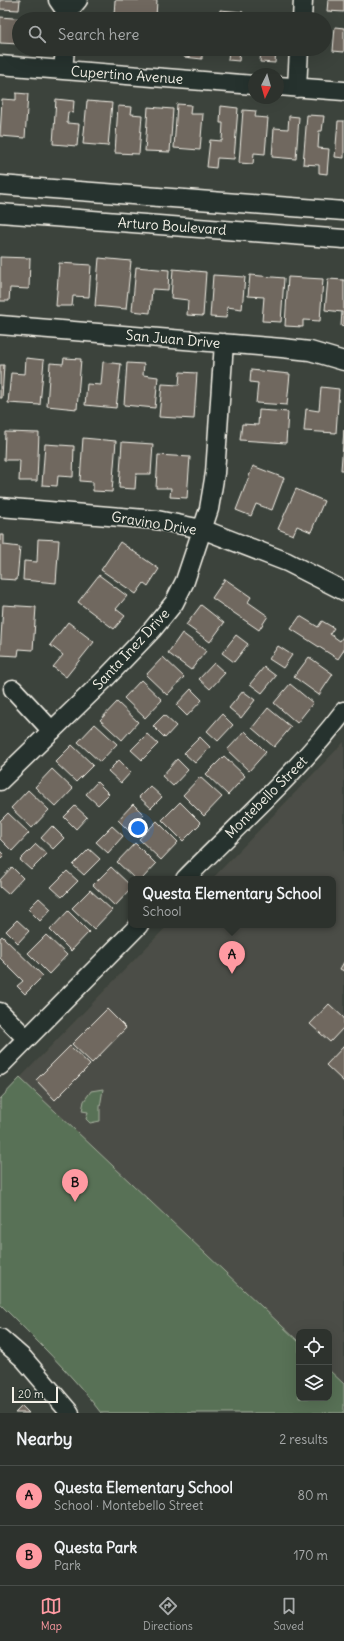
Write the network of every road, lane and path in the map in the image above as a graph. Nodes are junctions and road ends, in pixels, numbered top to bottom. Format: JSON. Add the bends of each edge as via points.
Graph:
{"nodes":[{"id":1,"x":78,"y":0,"type":"edge"},
{"id":2,"x":303,"y":0,"type":"edge"},
{"id":3,"x":64,"y":11,"type":"edge"},
{"id":4,"x":302,"y":12,"type":"edge"},
{"id":5,"x":64,"y":56,"type":"edge"},
{"id":6,"x":299,"y":56,"type":"edge"},
{"id":7,"x":0,"y":65,"type":"edge"},
{"id":8,"x":63,"y":70,"type":"junction"},
{"id":9,"x":248,"y":84,"type":"edge"},
{"id":10,"x":284,"y":87,"type":"edge"},
{"id":11,"x":297,"y":88,"type":"junction"},
{"id":12,"x":344,"y":92,"type":"edge"},
{"id":13,"x":0,"y":185,"type":"edge"},
{"id":14,"x":344,"y":211,"type":"edge"},
{"id":15,"x":0,"y":213,"type":"edge"},
{"id":16,"x":344,"y":239,"type":"edge"},
{"id":17,"x":0,"y":325,"type":"edge"},
{"id":18,"x":224,"y":343,"type":"junction"},
{"id":19,"x":344,"y":361,"type":"edge"},
{"id":20,"x":0,"y":508,"type":"edge"},
{"id":21,"x":202,"y":530,"type":"junction"},
{"id":22,"x":344,"y":591,"type":"edge"},
{"id":23,"x":13,"y":689,"type":"dead end"},
{"id":24,"x":344,"y":711,"type":"edge"},
{"id":25,"x":52,"y":731,"type":"junction"},
{"id":26,"x":0,"y":781,"type":"edge"},
{"id":27,"x":188,"y":876,"type":"edge"},
{"id":28,"x":136,"y":928,"type":"edge"},
{"id":29,"x":0,"y":1012,"type":"edge"},
{"id":30,"x":27,"y":1039,"type":"junction"},
{"id":31,"x":0,"y":1066,"type":"edge"},
{"id":32,"x":0,"y":1338,"type":"edge"},
{"id":33,"x":70,"y":1413,"type":"edge"}],
"edges":[{"from":1,"to":3,"type":"street"},
{"from":2,"to":4,"type":"street"},
{"from":5,"to":8,"type":"street"},
{"from":6,"to":11,"type":"street"},
{"from":7,"to":8,"type":"street","name":"Cupertino Avenue"},
{"from":8,"to":9,"type":"street","name":"Cupertino Avenue"},
{"from":10,"to":11,"type":"street"},
{"from":11,"to":12,"type":"street"},
{"from":13,"to":14,"type":"street","name":"Arturo Boulevard"},
{"from":15,"to":16,"type":"street","name":"Arturo Boulevard"},
{"from":17,"to":18,"type":"street","name":"San Juan Drive"},
{"from":18,"to":19,"type":"street","name":"San Juan Drive","via":[[310,351]]},
{"from":18,"to":21,"type":"street","name":"Santa Inez Drive","via":[[215,473],[209,509]]},
{"from":20,"to":21,"type":"street","name":"Gravino Drive","via":[[157,520]]},
{"from":21,"to":22,"type":"street","name":"Gravino Drive","via":[[287,562]]},
{"from":21,"to":25,"type":"street","name":"Santa Inez Drive","via":[[185,581],[174,603],[152,630]]},
{"from":23,"to":25,"type":"street"},
{"from":24,"to":27,"type":"street","name":"Montebello Street","via":[[281,784]]},
{"from":25,"to":26,"type":"street","name":"Santa Inez Drive"},
{"from":28,"to":30,"type":"street"},
{"from":29,"to":30,"type":"street"},
{"from":30,"to":31,"type":"street"},
{"from":32,"to":33,"type":"street","via":[[24,1359]]}]}
